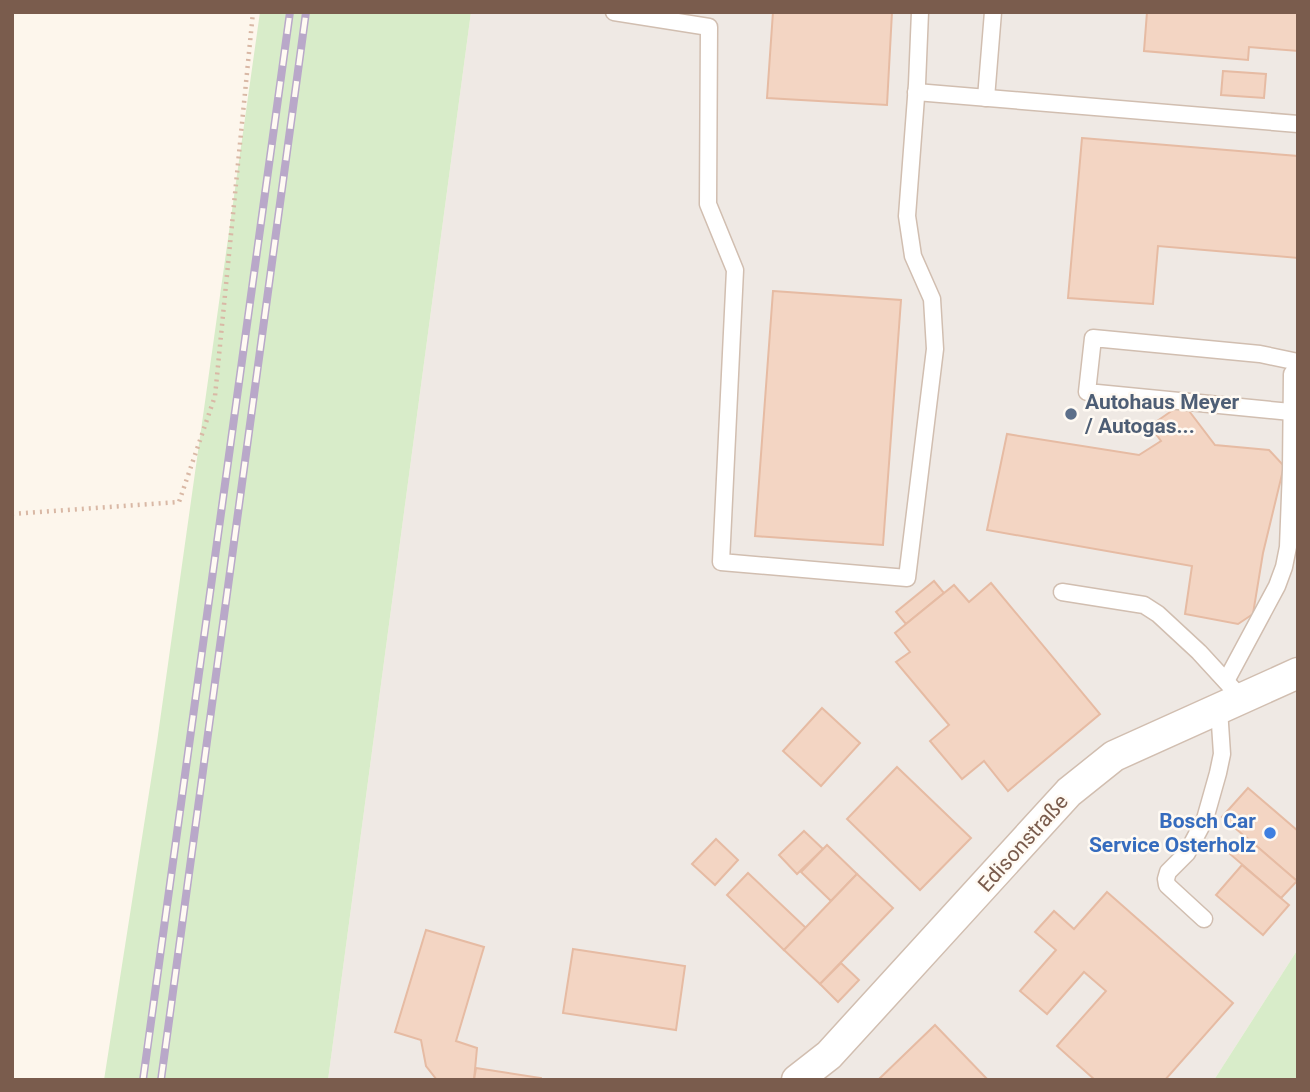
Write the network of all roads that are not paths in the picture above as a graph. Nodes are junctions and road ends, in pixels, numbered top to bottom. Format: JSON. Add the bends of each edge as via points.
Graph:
{"nodes":[{"id":1,"x":614,"y":12,"type":"edge"},
{"id":2,"x":920,"y":12,"type":"edge"},
{"id":3,"x":993,"y":12,"type":"edge"},
{"id":4,"x":916,"y":92,"type":"junction"},
{"id":5,"x":986,"y":98,"type":"junction"},
{"id":6,"x":1298,"y":124,"type":"edge"},
{"id":7,"x":1298,"y":364,"type":"edge"},
{"id":8,"x":1291,"y":412,"type":"junction"},
{"id":9,"x":1062,"y":592,"type":"dead end"},
{"id":10,"x":1298,"y":673,"type":"edge"},
{"id":11,"x":1229,"y":696,"type":"junction"},
{"id":12,"x":1204,"y":919,"type":"dead end"},
{"id":13,"x":797,"y":1080,"type":"edge"}],
"edges":[{"from":1,"to":4,"type":"lane","via":[[709,27],[708,204],[735,270],[721,562],[906,578],[935,349],[932,299],[913,256],[906,216]]},
{"from":2,"to":4,"type":"lane"},
{"from":3,"to":5,"type":"lane"},
{"from":4,"to":5,"type":"lane"},
{"from":5,"to":6,"type":"lane"},
{"from":7,"to":8,"type":"lane","via":[[1292,374]]},
{"from":7,"to":8,"type":"lane","via":[[1260,354],[1093,338],[1087,393]]},
{"from":8,"to":11,"type":"lane","via":[[1284,568]]},
{"from":9,"to":11,"type":"lane","via":[[1144,605],[1199,652]]},
{"from":10,"to":11,"type":"street","name":"Edisonstraße"},
{"from":11,"to":12,"type":"lane","via":[[1222,754],[1205,819],[1166,879]]},
{"from":11,"to":13,"type":"street","name":"Edisonstraße","via":[[1114,756],[1069,792],[829,1055]]}]}
